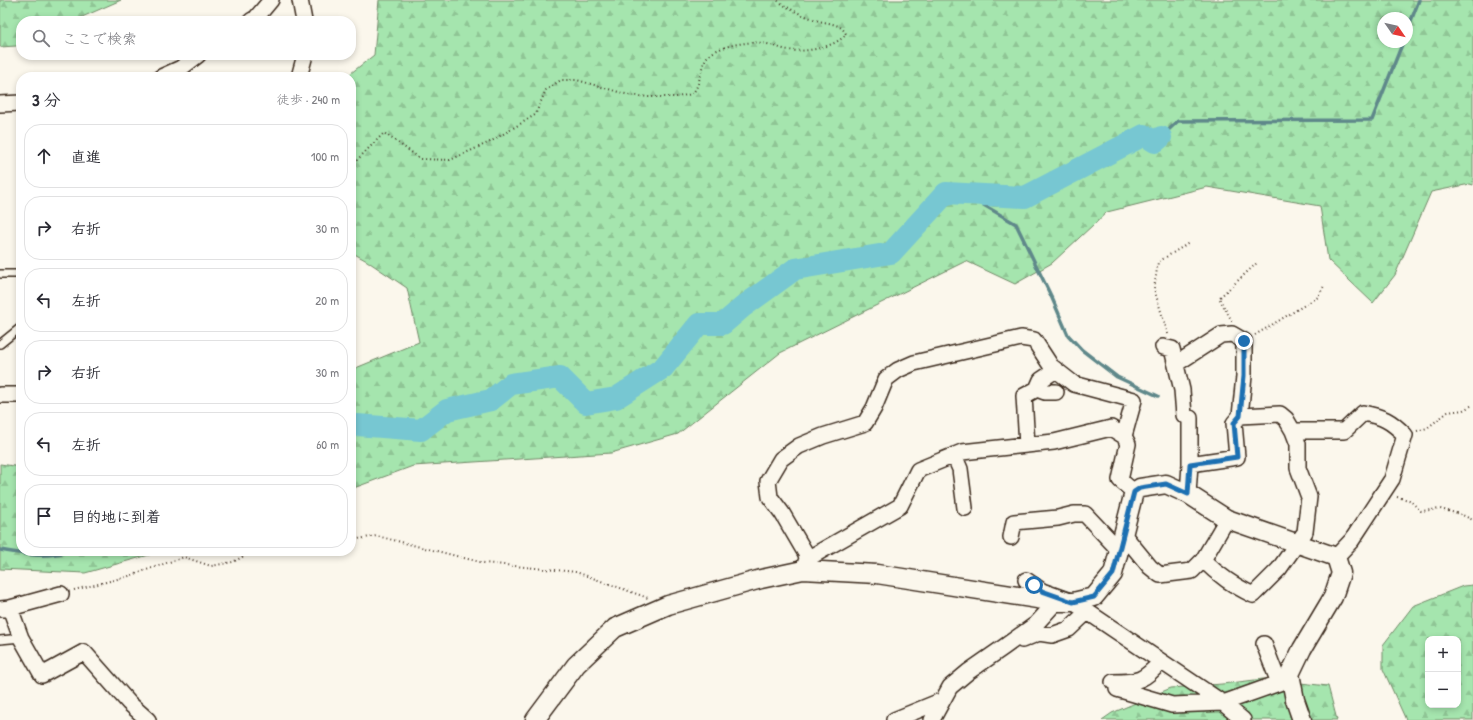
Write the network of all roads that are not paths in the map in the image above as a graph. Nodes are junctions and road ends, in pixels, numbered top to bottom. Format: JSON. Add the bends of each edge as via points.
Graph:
{"nodes":[{"id":1,"x":271,"y":0,"type":"edge"},
{"id":2,"x":300,"y":0,"type":"edge"},
{"id":3,"x":258,"y":16,"type":"edge"},
{"id":4,"x":303,"y":16,"type":"edge"},
{"id":5,"x":191,"y":60,"type":"edge"},
{"id":6,"x":304,"y":60,"type":"edge"},
{"id":7,"x":172,"y":72,"type":"edge"},
{"id":8,"x":300,"y":72,"type":"edge"},
{"id":9,"x":16,"y":103,"type":"edge"},
{"id":10,"x":0,"y":104,"type":"edge"},
{"id":11,"x":0,"y":274,"type":"edge"},
{"id":12,"x":16,"y":274,"type":"edge"},
{"id":13,"x":16,"y":331,"type":"edge"},
{"id":14,"x":0,"y":344,"type":"edge"},
{"id":15,"x":1167,"y":348,"type":"road end"},
{"id":16,"x":1176,"y":364,"type":"junction"},
{"id":17,"x":1056,"y":370,"type":"junction"},
{"id":18,"x":1038,"y":389,"type":"junction"},
{"id":19,"x":1056,"y":392,"type":"dead end"},
{"id":20,"x":0,"y":395,"type":"edge"},
{"id":21,"x":16,"y":395,"type":"edge"},
{"id":22,"x":1240,"y":416,"type":"junction"},
{"id":23,"x":1292,"y":431,"type":"junction"},
{"id":24,"x":1124,"y":436,"type":"junction"},
{"id":25,"x":1027,"y":445,"type":"junction"},
{"id":26,"x":954,"y":455,"type":"junction"},
{"id":27,"x":1190,"y":464,"type":"junction"},
{"id":28,"x":1134,"y":492,"type":"junction"},
{"id":29,"x":1188,"y":494,"type":"junction"},
{"id":30,"x":965,"y":508,"type":"dead end"},
{"id":31,"x":1227,"y":519,"type":"junction"},
{"id":32,"x":1011,"y":537,"type":"dead end"},
{"id":33,"x":1121,"y":542,"type":"junction"},
{"id":34,"x":1297,"y":543,"type":"junction"},
{"id":35,"x":1336,"y":557,"type":"junction"},
{"id":36,"x":1203,"y":560,"type":"junction"},
{"id":37,"x":805,"y":565,"type":"junction"},
{"id":38,"x":1026,"y":580,"type":"dead end"},
{"id":39,"x":61,"y":594,"type":"road end"},
{"id":40,"x":1072,"y":605,"type":"junction"},
{"id":41,"x":5,"y":609,"type":"edge"},
{"id":42,"x":21,"y":638,"type":"junction"},
{"id":43,"x":0,"y":640,"type":"edge"},
{"id":44,"x":1264,"y":644,"type":"dead end"},
{"id":45,"x":1004,"y":648,"type":"junction"},
{"id":46,"x":1161,"y":662,"type":"junction"},
{"id":47,"x":1284,"y":679,"type":"junction"},
{"id":48,"x":943,"y":700,"type":"junction"},
{"id":49,"x":1222,"y":704,"type":"junction"},
{"id":50,"x":148,"y":720,"type":"edge"},
{"id":51,"x":535,"y":720,"type":"edge"},
{"id":52,"x":894,"y":720,"type":"edge"},
{"id":53,"x":932,"y":720,"type":"edge"},
{"id":54,"x":1243,"y":720,"type":"edge"},
{"id":55,"x":1302,"y":720,"type":"edge"}],
"edges":[{"from":1,"to":3,"type":"street"},
{"from":2,"to":4,"type":"street"},
{"from":5,"to":7,"type":"street"},
{"from":6,"to":8,"type":"street"},
{"from":9,"to":10,"type":"street"},
{"from":11,"to":12,"type":"lane"},
{"from":13,"to":14,"type":"lane"},
{"from":15,"to":16,"type":"street"},
{"from":16,"to":22,"type":"street","via":[[1221,335],[1232,334],[1241,339],[1244,376]]},
{"from":16,"to":27,"type":"street","via":[[1184,415],[1190,418]]},
{"from":17,"to":18,"type":"street","via":[[1041,380]]},
{"from":17,"to":24,"type":"street","via":[[1074,384],[1134,400]]},
{"from":17,"to":37,"type":"street","via":[[1034,340],[1021,338],[914,363],[886,379],[865,423],[799,446],[781,459],[768,481],[770,497],[797,538]]},
{"from":18,"to":19,"type":"street"},
{"from":18,"to":25,"type":"street","via":[[1024,396]]},
{"from":20,"to":21,"type":"street"},
{"from":22,"to":23,"type":"street","via":[[1280,414]]},
{"from":22,"to":27,"type":"street","via":[[1234,423],[1237,457]]},
{"from":23,"to":34,"type":"street","via":[[1298,444],[1298,468],[1309,497],[1305,532]]},
{"from":23,"to":35,"type":"street","via":[[1344,431],[1363,413],[1393,423],[1405,435],[1392,479],[1352,540]]},
{"from":24,"to":25,"type":"street","via":[[1110,428],[1054,442]]},
{"from":24,"to":28,"type":"street","via":[[1128,444],[1120,480]]},
{"from":25,"to":26,"type":"street"},
{"from":26,"to":30,"type":"street","via":[[960,469]]},
{"from":26,"to":37,"type":"street","via":[[918,470],[900,506]]},
{"from":27,"to":29,"type":"street"},
{"from":28,"to":29,"type":"street","via":[[1140,488],[1166,484]]},
{"from":28,"to":33,"type":"street"},
{"from":29,"to":31,"type":"street"},
{"from":31,"to":34,"type":"street"},
{"from":31,"to":36,"type":"street"},
{"from":32,"to":33,"type":"street","via":[[1014,522],[1084,514]]},
{"from":33,"to":36,"type":"street","via":[[1160,575],[1192,572]]},
{"from":33,"to":40,"type":"street","via":[[1113,574],[1094,597]]},
{"from":34,"to":35,"type":"street"},
{"from":34,"to":36,"type":"street","via":[[1279,569],[1253,595],[1232,584]]},
{"from":35,"to":47,"type":"street","via":[[1341,573],[1333,597]]},
{"from":37,"to":40,"type":"street"},
{"from":37,"to":51,"type":"street","via":[[668,605],[615,628],[576,665]]},
{"from":38,"to":40,"type":"street","via":[[1042,591]]},
{"from":39,"to":41,"type":"street"},
{"from":40,"to":45,"type":"street","via":[[1036,624]]},
{"from":40,"to":45,"type":"street","via":[[1069,629],[1052,635],[1039,633]]},
{"from":40,"to":46,"type":"street"},
{"from":41,"to":42,"type":"street"},
{"from":42,"to":43,"type":"lane"},
{"from":42,"to":50,"type":"street","via":[[42,675],[84,652],[129,703]]},
{"from":44,"to":47,"type":"street"},
{"from":45,"to":48,"type":"street","via":[[950,687]]},
{"from":46,"to":49,"type":"street"},
{"from":46,"to":49,"type":"street","via":[[1146,677],[1115,686],[1172,705]]},
{"from":47,"to":49,"type":"street"},
{"from":47,"to":55,"type":"street"},
{"from":48,"to":52,"type":"street"},
{"from":48,"to":53,"type":"street"},
{"from":49,"to":54,"type":"street"}]}
